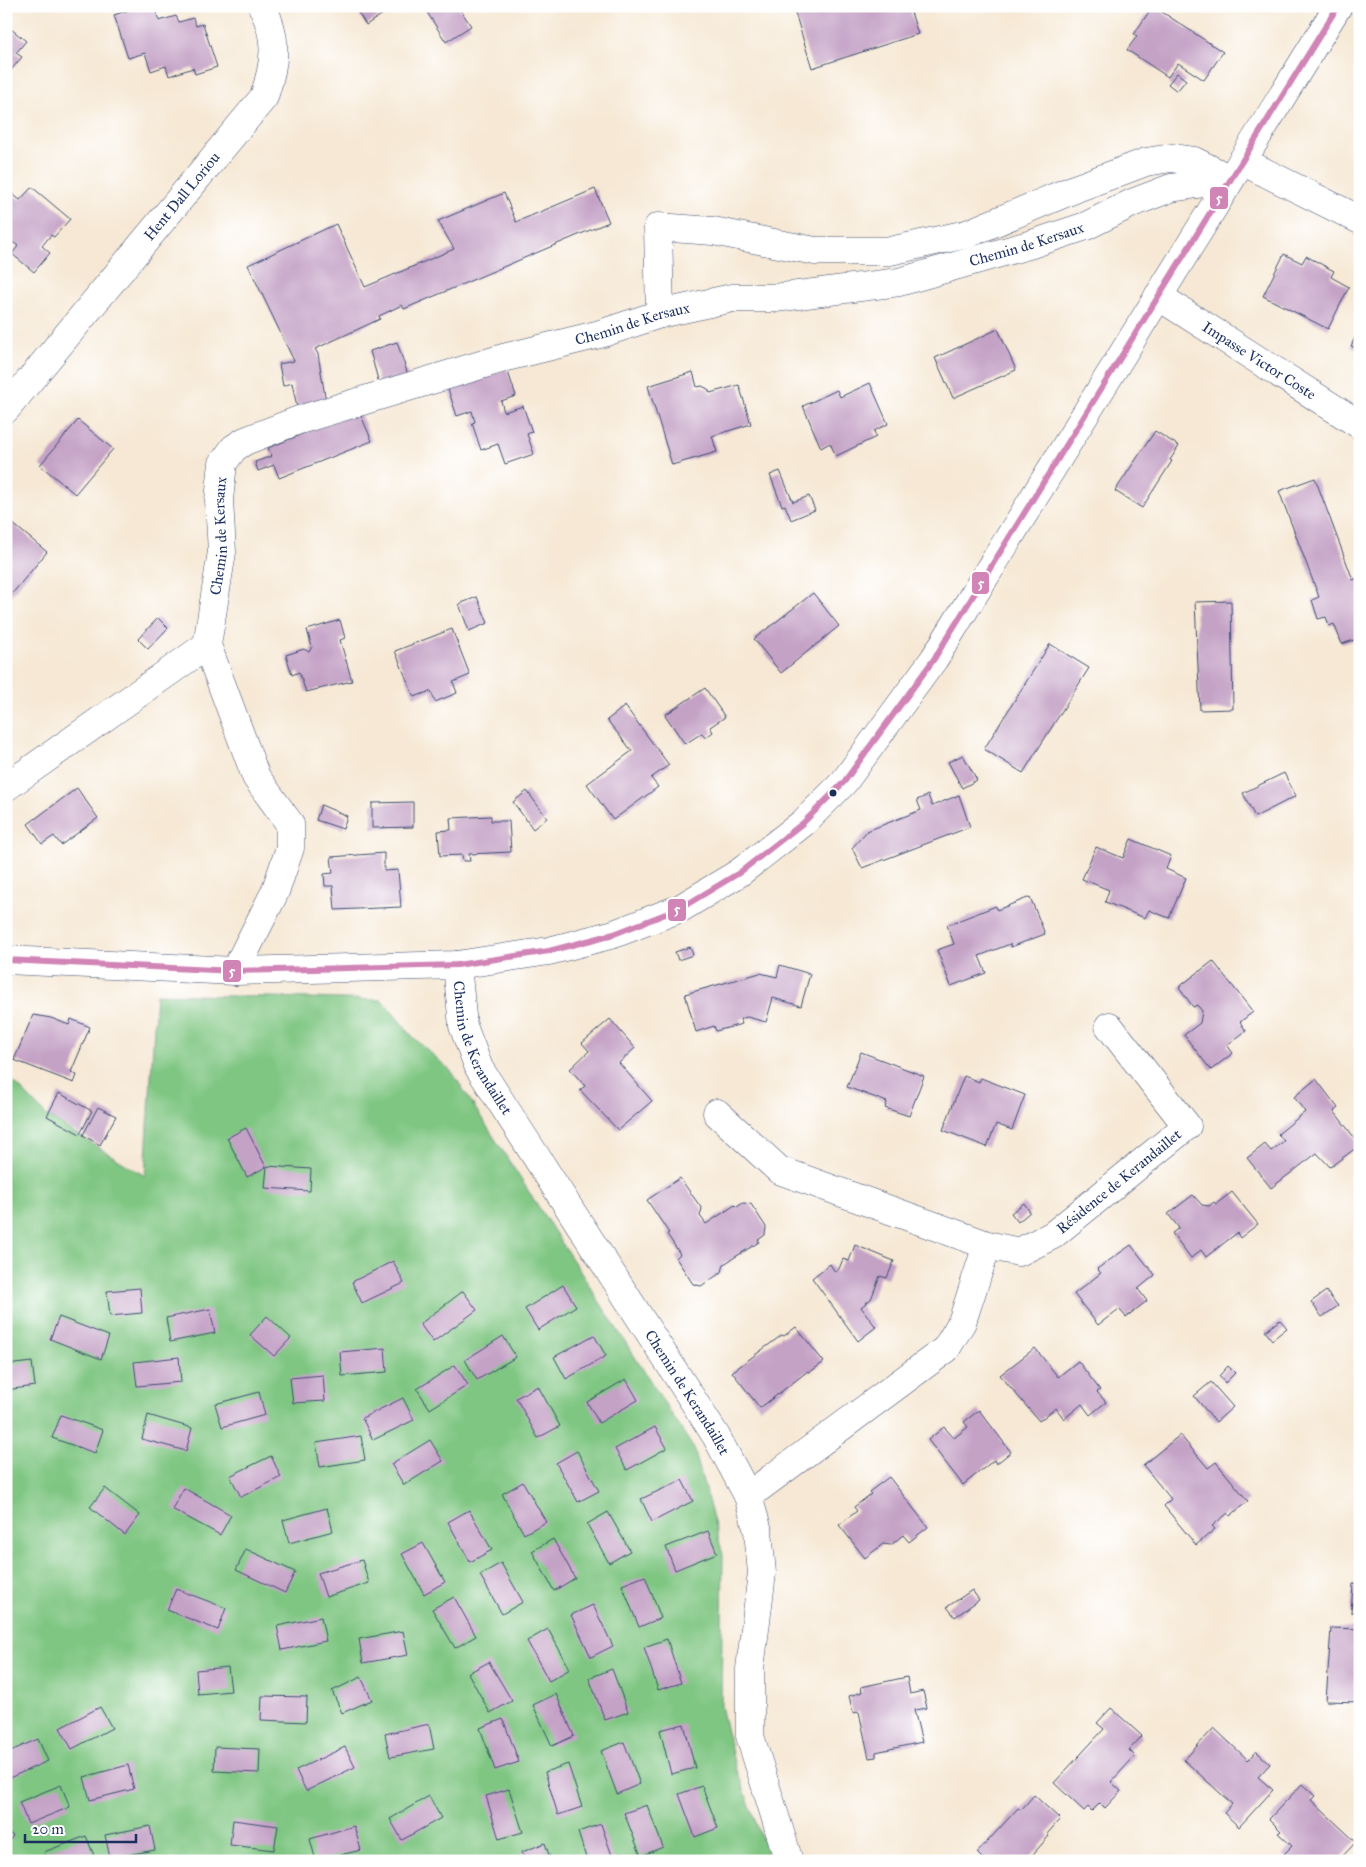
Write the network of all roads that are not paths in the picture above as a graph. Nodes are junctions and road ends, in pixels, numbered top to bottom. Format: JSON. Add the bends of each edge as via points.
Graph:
{"nodes":[{"id":1,"x":262,"y":6,"type":"edge"},
{"id":2,"x":1338,"y":6,"type":"edge"},
{"id":3,"x":1236,"y":170,"type":"junction"},
{"id":4,"x":1360,"y":220,"type":"edge"},
{"id":5,"x":1158,"y":296,"type":"junction"},
{"id":6,"x":660,"y":314,"type":"junction"},
{"id":7,"x":6,"y":409,"type":"edge"},
{"id":8,"x":1360,"y":425,"type":"edge"},
{"id":9,"x":207,"y":645,"type":"junction"},
{"id":10,"x":6,"y":787,"type":"edge"},
{"id":11,"x":6,"y":960,"type":"edge"},
{"id":12,"x":457,"y":964,"type":"junction"},
{"id":13,"x":235,"y":971,"type":"junction"},
{"id":14,"x":1108,"y":1026,"type":"dead end"},
{"id":15,"x":717,"y":1112,"type":"dead end"},
{"id":16,"x":987,"y":1245,"type":"junction"},
{"id":17,"x":748,"y":1496,"type":"junction"},
{"id":18,"x":789,"y":1861,"type":"edge"}],
"edges":[{"from":1,"to":7,"type":"street","name":"Hent Dall Loriou","via":[[270,22],[274,45],[273,69],[264,97]]},
{"from":2,"to":3,"type":"street"},
{"from":3,"to":4,"type":"street"},
{"from":3,"to":5,"type":"street"},
{"from":3,"to":6,"type":"street","name":"Chemin de Kersaux","via":[[1171,188],[1086,226],[1050,238],[899,282],[775,298],[732,298]]},
{"from":3,"to":6,"type":"street","via":[[1171,158],[1146,162],[967,234],[890,251],[815,251],[713,231],[658,227]]},
{"from":5,"to":8,"type":"street","name":"Impasse Victor Coste"},
{"from":5,"to":12,"type":"street","via":[[934,659],[844,782],[803,823],[739,873],[681,908],[583,943]]},
{"from":6,"to":9,"type":"street","name":"Chemin de Kersaux","via":[[299,420],[234,448],[223,463],[219,500],[222,552]]},
{"from":9,"to":10,"type":"street"},
{"from":9,"to":13,"type":"street","name":"Chemin de Kersaux","via":[[256,777],[290,824],[290,848],[275,892]]},
{"from":11,"to":13,"type":"street"},
{"from":12,"to":13,"type":"street"},
{"from":12,"to":17,"type":"street","name":"Chemin de Kerandaillet","via":[[463,1026],[479,1068],[716,1436]]},
{"from":14,"to":16,"type":"street","name":"Résidence de Kerandaillet","via":[[1187,1126],[1053,1235],[1019,1252]]},
{"from":15,"to":16,"type":"street","name":"Résidence de Kerandaillet","via":[[779,1170]]},
{"from":16,"to":17,"type":"street","via":[[962,1322],[946,1349]]},
{"from":17,"to":18,"type":"street","name":"Chemin de Kerandaillet","via":[[758,1531],[762,1573],[750,1669],[750,1736]]}]}
